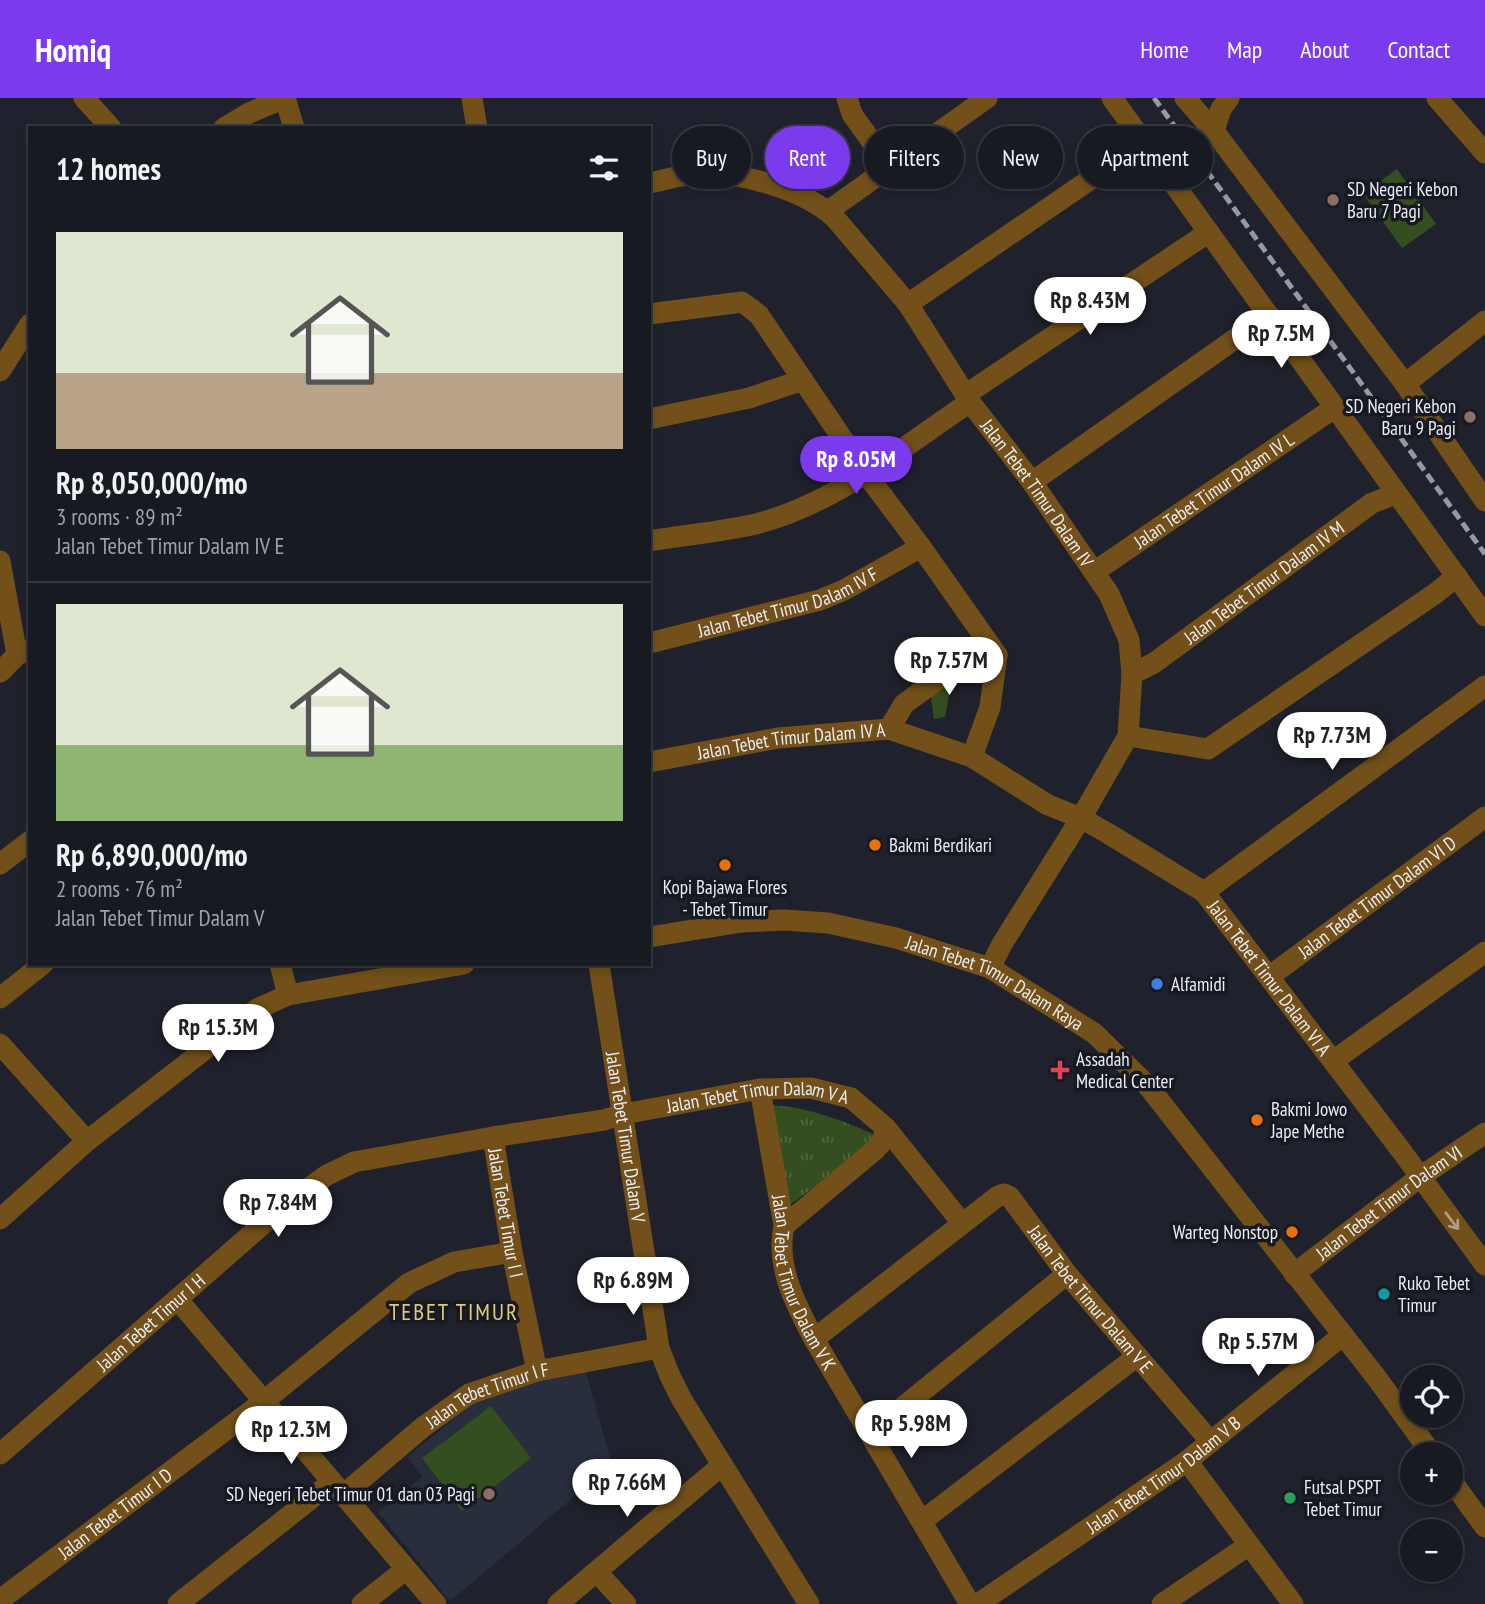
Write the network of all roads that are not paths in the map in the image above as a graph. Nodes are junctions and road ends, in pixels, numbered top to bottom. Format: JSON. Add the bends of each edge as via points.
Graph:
{"nodes":[{"id":1,"x":83,"y":98,"type":"edge"},
{"id":2,"x":285,"y":98,"type":"edge"},
{"id":3,"x":472,"y":98,"type":"edge"},
{"id":4,"x":847,"y":98,"type":"edge"},
{"id":5,"x":987,"y":98,"type":"edge"},
{"id":6,"x":1112,"y":98,"type":"edge"},
{"id":7,"x":1185,"y":98,"type":"edge"},
{"id":8,"x":1229,"y":98,"type":"edge"},
{"id":9,"x":1437,"y":98,"type":"edge"},
{"id":10,"x":109,"y":126,"type":"edge"},
{"id":11,"x":227,"y":126,"type":"edge"},
{"id":12,"x":293,"y":126,"type":"edge"},
{"id":13,"x":477,"y":126,"type":"edge"},
{"id":14,"x":947,"y":126,"type":"edge"},
{"id":15,"x":1133,"y":126,"type":"edge"},
{"id":16,"x":864,"y":131,"type":"edge"},
{"id":17,"x":1214,"y":131,"type":"junction"},
{"id":18,"x":1485,"y":153,"type":"edge"},
{"id":19,"x":651,"y":183,"type":"edge"},
{"id":20,"x":864,"y":184,"type":"edge"},
{"id":21,"x":1077,"y":188,"type":"edge"},
{"id":22,"x":1178,"y":189,"type":"edge"},
{"id":23,"x":828,"y":211,"type":"junction"},
{"id":24,"x":1209,"y":232,"type":"junction"},
{"id":25,"x":908,"y":304,"type":"junction"},
{"id":26,"x":651,"y":314,"type":"edge"},
{"id":27,"x":1269,"y":315,"type":"junction"},
{"id":28,"x":1485,"y":321,"type":"edge"},
{"id":29,"x":28,"y":327,"type":"edge"},
{"id":30,"x":0,"y":371,"type":"edge"},
{"id":31,"x":803,"y":380,"type":"junction"},
{"id":32,"x":1405,"y":384,"type":"junction"},
{"id":33,"x":967,"y":399,"type":"junction"},
{"id":34,"x":1334,"y":408,"type":"junction"},
{"id":35,"x":651,"y":419,"type":"edge"},
{"id":36,"x":867,"y":475,"type":"junction"},
{"id":37,"x":1032,"y":482,"type":"junction"},
{"id":38,"x":1396,"y":494,"type":"junction"},
{"id":39,"x":1485,"y":501,"type":"edge"},
{"id":40,"x":651,"y":541,"type":"edge"},
{"id":41,"x":921,"y":547,"type":"junction"},
{"id":42,"x":0,"y":561,"type":"edge"},
{"id":43,"x":1094,"y":572,"type":"junction"},
{"id":44,"x":1457,"y":576,"type":"junction"},
{"id":45,"x":1485,"y":617,"type":"edge"},
{"id":46,"x":651,"y":642,"type":"edge"},
{"id":47,"x":24,"y":652,"type":"edge"},
{"id":48,"x":997,"y":654,"type":"junction"},
{"id":49,"x":0,"y":672,"type":"edge"},
{"id":50,"x":1132,"y":674,"type":"junction"},
{"id":51,"x":1485,"y":686,"type":"edge"},
{"id":52,"x":889,"y":729,"type":"junction"},
{"id":53,"x":1128,"y":736,"type":"junction"},
{"id":54,"x":972,"y":757,"type":"junction"},
{"id":55,"x":651,"y":762,"type":"edge"},
{"id":56,"x":1485,"y":817,"type":"edge"},
{"id":57,"x":1081,"y":818,"type":"junction"},
{"id":58,"x":28,"y":843,"type":"edge"},
{"id":59,"x":0,"y":864,"type":"edge"},
{"id":60,"x":1204,"y":892,"type":"junction"},
{"id":61,"x":651,"y":937,"type":"edge"},
{"id":62,"x":1485,"y":952,"type":"edge"},
{"id":63,"x":40,"y":966,"type":"edge"},
{"id":64,"x":281,"y":966,"type":"edge"},
{"id":65,"x":451,"y":966,"type":"edge"},
{"id":66,"x":599,"y":966,"type":"edge"},
{"id":67,"x":990,"y":968,"type":"junction"},
{"id":68,"x":1270,"y":976,"type":"junction"},
{"id":69,"x":288,"y":995,"type":"junction"},
{"id":70,"x":0,"y":998,"type":"edge"},
{"id":71,"x":0,"y":1044,"type":"edge"},
{"id":72,"x":1333,"y":1061,"type":"junction"},
{"id":73,"x":760,"y":1089,"type":"junction"},
{"id":74,"x":624,"y":1114,"type":"junction"},
{"id":75,"x":886,"y":1128,"type":"junction"},
{"id":76,"x":1485,"y":1133,"type":"edge"},
{"id":77,"x":493,"y":1137,"type":"junction"},
{"id":78,"x":87,"y":1141,"type":"junction"},
{"id":79,"x":1420,"y":1177,"type":"junction"},
{"id":80,"x":0,"y":1219,"type":"edge"},
{"id":81,"x":962,"y":1223,"type":"junction"},
{"id":82,"x":784,"y":1226,"type":"junction"},
{"id":83,"x":512,"y":1252,"type":"junction"},
{"id":84,"x":1485,"y":1265,"type":"edge"},
{"id":85,"x":1067,"y":1274,"type":"junction"},
{"id":86,"x":1294,"y":1274,"type":"junction"},
{"id":87,"x":178,"y":1300,"type":"junction"},
{"id":88,"x":1343,"y":1335,"type":"junction"},
{"id":89,"x":814,"y":1339,"type":"junction"},
{"id":90,"x":659,"y":1348,"type":"junction"},
{"id":91,"x":1136,"y":1357,"type":"junction"},
{"id":92,"x":537,"y":1371,"type":"junction"},
{"id":93,"x":264,"y":1401,"type":"junction"},
{"id":94,"x":871,"y":1433,"type":"junction"},
{"id":95,"x":1210,"y":1442,"type":"junction"},
{"id":96,"x":1423,"y":1442,"type":"edge"},
{"id":97,"x":0,"y":1454,"type":"edge"},
{"id":98,"x":1186,"y":1461,"type":"junction"},
{"id":99,"x":721,"y":1466,"type":"junction"},
{"id":100,"x":338,"y":1488,"type":"junction"},
{"id":101,"x":1463,"y":1497,"type":"edge"},
{"id":102,"x":922,"y":1521,"type":"junction"},
{"id":103,"x":1485,"y":1527,"type":"edge"},
{"id":104,"x":1249,"y":1545,"type":"junction"},
{"id":105,"x":406,"y":1569,"type":"junction"},
{"id":106,"x":597,"y":1572,"type":"junction"},
{"id":107,"x":0,"y":1600,"type":"edge"},
{"id":108,"x":178,"y":1604,"type":"edge"},
{"id":109,"x":362,"y":1604,"type":"edge"},
{"id":110,"x":436,"y":1604,"type":"edge"},
{"id":111,"x":558,"y":1604,"type":"edge"},
{"id":112,"x":626,"y":1604,"type":"edge"},
{"id":113,"x":809,"y":1604,"type":"edge"},
{"id":114,"x":971,"y":1604,"type":"edge"},
{"id":115,"x":978,"y":1604,"type":"edge"},
{"id":116,"x":1162,"y":1604,"type":"edge"},
{"id":117,"x":1293,"y":1604,"type":"edge"}],
"edges":[{"from":1,"to":10,"type":"street"},
{"from":2,"to":11,"type":"street"},
{"from":2,"to":12,"type":"street"},
{"from":3,"to":13,"type":"street"},
{"from":4,"to":16,"type":"street"},
{"from":5,"to":14,"type":"street"},
{"from":6,"to":15,"type":"street"},
{"from":7,"to":17,"type":"street"},
{"from":8,"to":17,"type":"street"},
{"from":9,"to":18,"type":"street"},
{"from":17,"to":32,"type":"street"},
{"from":19,"to":23,"type":"street","name":"Jalan Tebet Timur Dalam IV","via":[[702,173],[761,181]]},
{"from":20,"to":23,"type":"street"},
{"from":21,"to":25,"type":"street"},
{"from":22,"to":24,"type":"street"},
{"from":23,"to":25,"type":"street","name":"Jalan Tebet Timur Dalam IV"},
{"from":24,"to":27,"type":"street"},
{"from":24,"to":33,"type":"street"},
{"from":25,"to":33,"type":"street","name":"Jalan Tebet Timur Dalam IV"},
{"from":26,"to":31,"type":"street","via":[[743,302],[759,316]]},
{"from":27,"to":34,"type":"street"},
{"from":27,"to":37,"type":"street"},
{"from":28,"to":32,"type":"street"},
{"from":29,"to":30,"type":"street"},
{"from":31,"to":35,"type":"street","via":[[749,398]]},
{"from":31,"to":36,"type":"street"},
{"from":32,"to":39,"type":"street"},
{"from":33,"to":36,"type":"street"},
{"from":33,"to":37,"type":"street","name":"Jalan Tebet Timur Dalam IV"},
{"from":34,"to":38,"type":"street"},
{"from":34,"to":43,"type":"street","name":"Jalan Tebet Timur Dalam IV L"},
{"from":36,"to":40,"type":"street","via":[[800,509],[755,524]]},
{"from":36,"to":41,"type":"street"},
{"from":37,"to":43,"type":"street","name":"Jalan Tebet Timur Dalam IV"},
{"from":38,"to":44,"type":"street"},
{"from":38,"to":50,"type":"street","name":"Jalan Tebet Timur Dalam IV M","via":[[1372,503],[1154,663]]},
{"from":41,"to":46,"type":"street","name":"Jalan Tebet Timur Dalam IV F","via":[[820,600]]},
{"from":41,"to":48,"type":"street"},
{"from":42,"to":47,"type":"street"},
{"from":43,"to":50,"type":"street","name":"Jalan Tebet Timur Dalam IV","via":[[1121,617]]},
{"from":44,"to":45,"type":"street"},
{"from":44,"to":53,"type":"street","via":[[1208,749]]},
{"from":47,"to":49,"type":"street"},
{"from":48,"to":52,"type":"street","via":[[937,680],[904,704]]},
{"from":48,"to":54,"type":"street","via":[[990,708]]},
{"from":50,"to":53,"type":"street","name":"Jalan Tebet Timur Dalam IV"},
{"from":51,"to":60,"type":"street"},
{"from":52,"to":54,"type":"street","name":"Jalan Tebet Timur Dalam IV A"},
{"from":52,"to":55,"type":"street","name":"Jalan Tebet Timur Dalam IV A","via":[[778,738]]},
{"from":53,"to":57,"type":"street","name":"Jalan Tebet Timur Dalam IV"},
{"from":54,"to":57,"type":"street","name":"Jalan Tebet Timur Dalam IV A","via":[[1048,804]]},
{"from":56,"to":68,"type":"street","name":"Jalan Tebet Timur Dalam VI D"},
{"from":57,"to":60,"type":"street","name":"Jalan Tebet Timur Dalam VI A"},
{"from":57,"to":67,"type":"street","name":"Jalan Tebet Timur Dalam IV"},
{"from":58,"to":59,"type":"street"},
{"from":60,"to":68,"type":"street","name":"Jalan Tebet Timur Dalam VI A"},
{"from":61,"to":67,"type":"street","name":"Jalan Tebet Timur Dalam Raya","via":[[742,922],[828,923],[896,937]]},
{"from":62,"to":72,"type":"street"},
{"from":63,"to":70,"type":"street"},
{"from":64,"to":69,"type":"street"},
{"from":65,"to":69,"type":"street"},
{"from":66,"to":74,"type":"street","name":"Jalan Tebet Timur Dalam V"},
{"from":67,"to":86,"type":"street","name":"Jalan Tebet Timur Dalam Raya","via":[[1094,1034],[1133,1070]]},
{"from":68,"to":72,"type":"street","name":"Jalan Tebet Timur Dalam VI A"},
{"from":69,"to":78,"type":"street","via":[[257,1009]]},
{"from":71,"to":78,"type":"street"},
{"from":72,"to":79,"type":"street","name":"Jalan Tebet Timur Dalam VI A"},
{"from":73,"to":74,"type":"street","name":"Jalan Tebet Timur Dalam V A"},
{"from":73,"to":75,"type":"street","name":"Jalan Tebet Timur Dalam V A","via":[[811,1088],[851,1098]]},
{"from":73,"to":82,"type":"street","name":"Jalan Tebet Timur Dalam V K"},
{"from":74,"to":77,"type":"street","name":"Jalan Tebet Timur I H"},
{"from":74,"to":90,"type":"street","name":"Jalan Tebet Timur Dalam V"},
{"from":75,"to":81,"type":"street","name":"Jalan Tebet Timur Dalam V A"},
{"from":75,"to":82,"type":"street","via":[[876,1149]]},
{"from":76,"to":79,"type":"street","name":"Jalan Tebet Timur Dalam VI"},
{"from":77,"to":83,"type":"street","name":"Jalan Tebet Timur I I"},
{"from":77,"to":87,"type":"street","name":"Jalan Tebet Timur I H","via":[[354,1162],[327,1175],[278,1211]]},
{"from":78,"to":80,"type":"street"},
{"from":79,"to":84,"type":"street","name":"Jalan Tebet Timur Dalam VI A","one_way":true},
{"from":79,"to":86,"type":"street","name":"Jalan Tebet Timur Dalam VI"},
{"from":81,"to":85,"type":"street","name":"Jalan Tebet Timur Dalam V E","via":[[1004,1194]]},
{"from":81,"to":89,"type":"street"},
{"from":82,"to":89,"type":"street","name":"Jalan Tebet Timur Dalam V K","via":[[781,1238],[792,1296]]},
{"from":83,"to":92,"type":"street","name":"Jalan Tebet Timur I I"},
{"from":83,"to":93,"type":"street","name":"Jalan Tebet Timur I D","via":[[454,1262],[409,1283]]},
{"from":85,"to":91,"type":"street","name":"Jalan Tebet Timur Dalam V E"},
{"from":85,"to":94,"type":"street"},
{"from":86,"to":88,"type":"street","name":"Jalan Tebet Timur Dalam Raya"},
{"from":87,"to":93,"type":"street"},
{"from":87,"to":97,"type":"street","name":"Jalan Tebet Timur I H"},
{"from":88,"to":95,"type":"street","name":"Jalan Tebet Timur Dalam V B"},
{"from":88,"to":96,"type":"street","name":"Jalan Tebet Timur Dalam Raya"},
{"from":89,"to":94,"type":"street","name":"Jalan Tebet Timur Dalam V K"},
{"from":90,"to":92,"type":"street","name":"Jalan Tebet Timur I F"},
{"from":90,"to":99,"type":"street","name":"Jalan Tebet Timur Dalam V","via":[[676,1388]]},
{"from":91,"to":95,"type":"street","name":"Jalan Tebet Timur Dalam V E"},
{"from":91,"to":102,"type":"street"},
{"from":92,"to":100,"type":"street","name":"Jalan Tebet Timur I F","via":[[468,1394]]},
{"from":93,"to":100,"type":"street"},
{"from":93,"to":107,"type":"street","name":"Jalan Tebet Timur I D"},
{"from":94,"to":102,"type":"street","name":"Jalan Tebet Timur Dalam V K"},
{"from":95,"to":98,"type":"street","name":"Jalan Tebet Timur Dalam V B"},
{"from":98,"to":104,"type":"street"},
{"from":98,"to":115,"type":"street","name":"Jalan Tebet Timur Dalam V B"},
{"from":99,"to":106,"type":"street"},
{"from":99,"to":113,"type":"street","name":"Jalan Tebet Timur Dalam V"},
{"from":100,"to":105,"type":"street"},
{"from":100,"to":108,"type":"street","name":"Jalan Tebet Timur I F"},
{"from":101,"to":103,"type":"street"},
{"from":102,"to":114,"type":"street","name":"Jalan Tebet Timur Dalam V K"},
{"from":104,"to":116,"type":"street"},
{"from":104,"to":117,"type":"street"},
{"from":105,"to":109,"type":"street"},
{"from":105,"to":110,"type":"street"},
{"from":106,"to":111,"type":"street"},
{"from":106,"to":112,"type":"street"}]}
